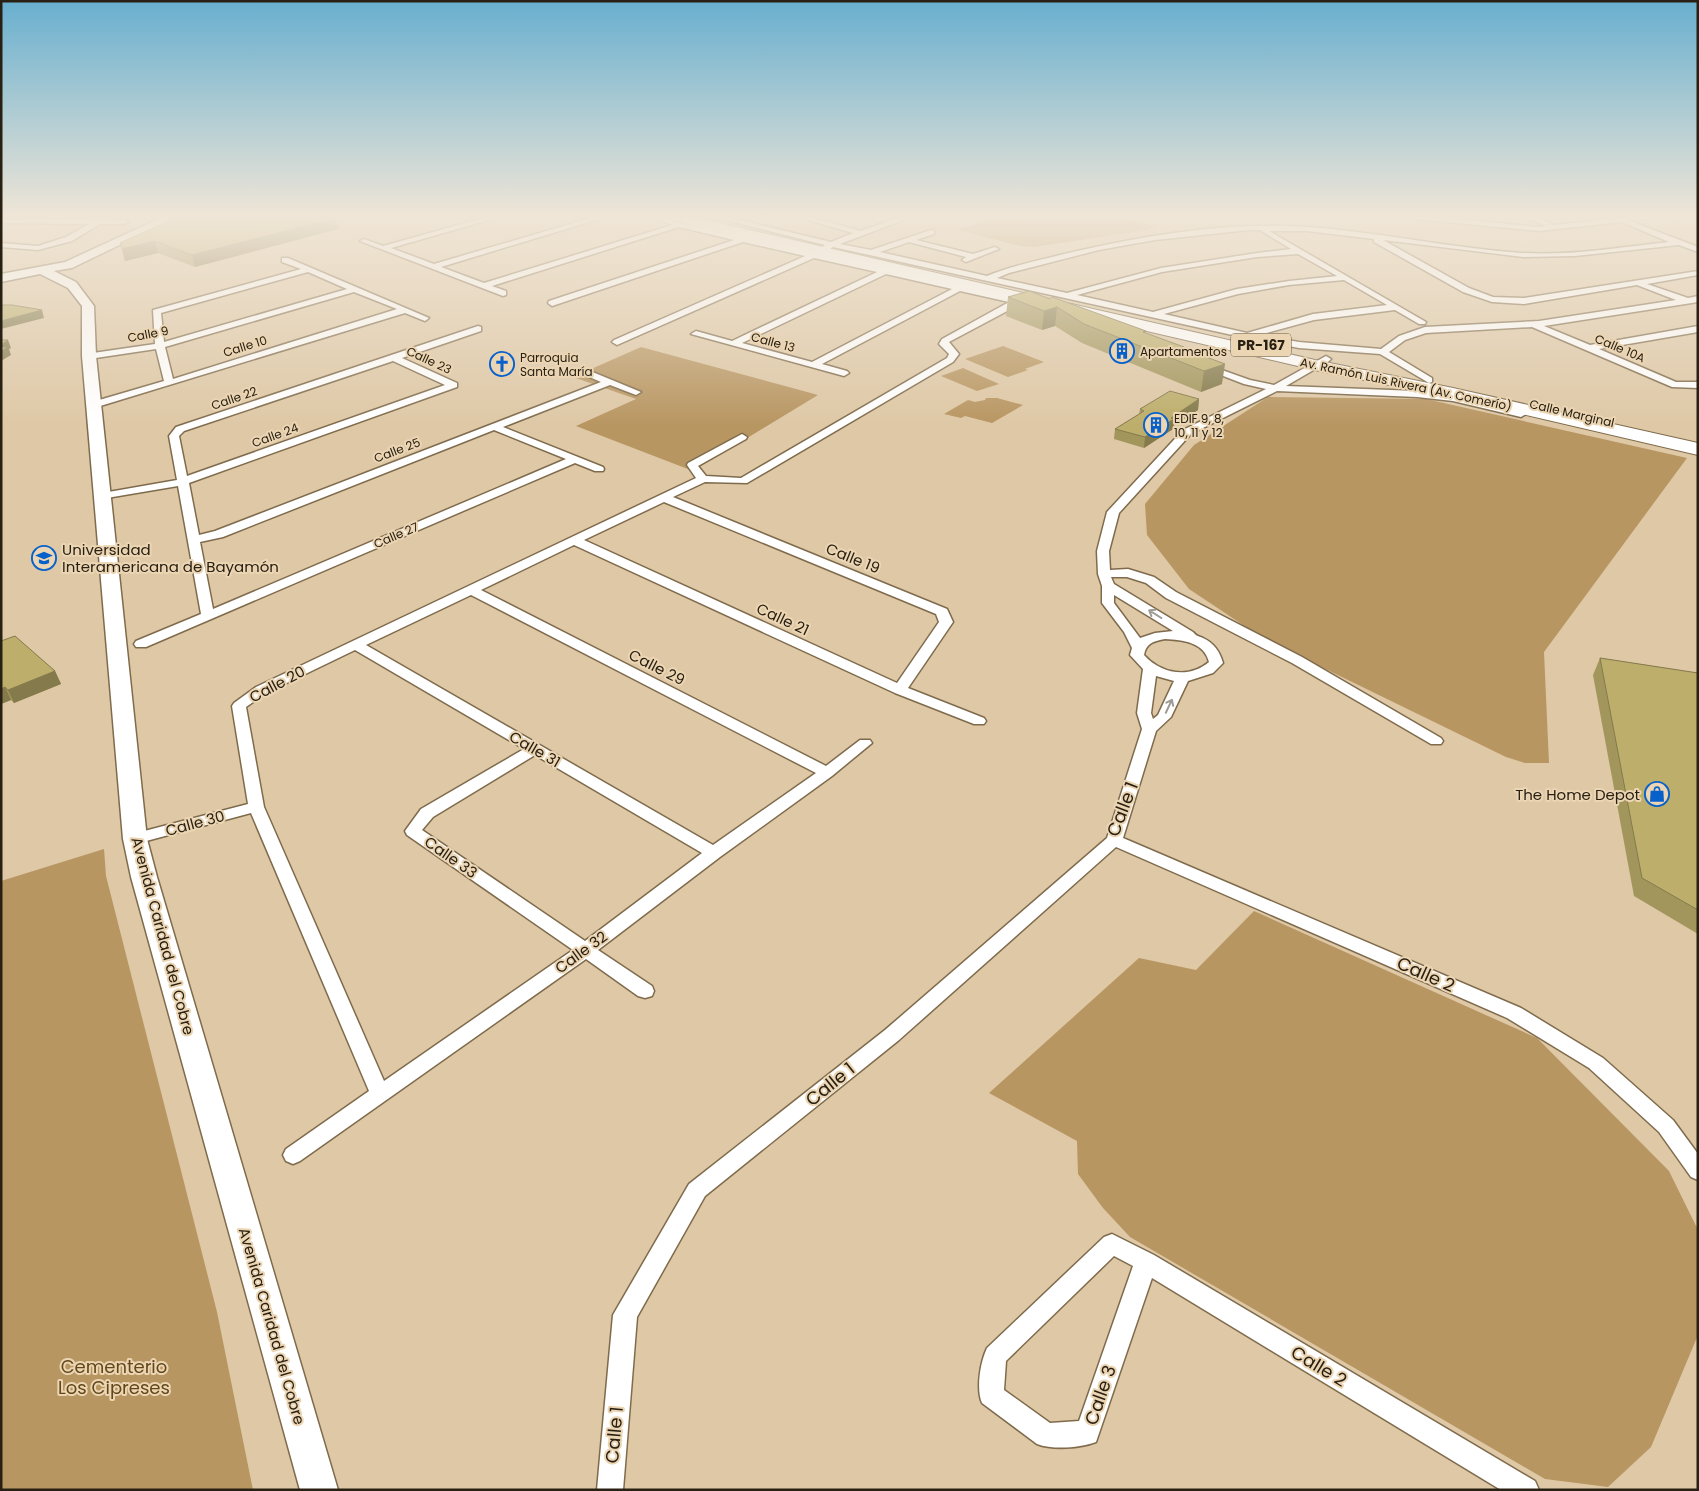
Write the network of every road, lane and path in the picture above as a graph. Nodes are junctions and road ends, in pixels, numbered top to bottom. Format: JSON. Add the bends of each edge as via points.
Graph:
{"nodes":[{"id":1,"x":72,"y":286,"type":"edge"},
{"id":2,"x":252,"y":286,"type":"edge"},
{"id":3,"x":346,"y":286,"type":"edge"},
{"id":4,"x":484,"y":286,"type":"edge"},
{"id":5,"x":604,"y":286,"type":"edge"},
{"id":6,"x":743,"y":286,"type":"edge"},
{"id":7,"x":855,"y":286,"type":"edge"},
{"id":8,"x":949,"y":286,"type":"edge"},
{"id":9,"x":980,"y":286,"type":"edge"},
{"id":10,"x":1023,"y":286,"type":"edge"},
{"id":11,"x":1102,"y":286,"type":"edge"},
{"id":12,"x":1279,"y":286,"type":"edge"},
{"id":13,"x":1358,"y":286,"type":"edge"},
{"id":14,"x":1458,"y":286,"type":"edge"},
{"id":15,"x":1621,"y":286,"type":"edge"},
{"id":16,"x":1644,"y":286,"type":"edge"},
{"id":17,"x":960,"y":288,"type":"junction"},
{"id":18,"x":354,"y":289,"type":"junction"},
{"id":19,"x":503,"y":293,"type":"dead end"},
{"id":20,"x":1066,"y":295,"type":"junction"},
{"id":21,"x":1698,"y":299,"type":"edge"},
{"id":22,"x":1687,"y":301,"type":"junction"},
{"id":23,"x":1017,"y":302,"type":"junction"},
{"id":24,"x":552,"y":303,"type":"dead end"},
{"id":25,"x":1698,"y":305,"type":"edge"},
{"id":26,"x":1396,"y":307,"type":"junction"},
{"id":27,"x":404,"y":310,"type":"junction"},
{"id":28,"x":1152,"y":314,"type":"junction"},
{"id":29,"x":425,"y":318,"type":"dead end"},
{"id":30,"x":1422,"y":322,"type":"dead end"},
{"id":31,"x":1534,"y":324,"type":"junction"},
{"id":32,"x":450,"y":328,"type":"dead end"},
{"id":33,"x":1106,"y":328,"type":"edge"},
{"id":34,"x":478,"y":329,"type":"dead end"},
{"id":35,"x":1698,"y":329,"type":"edge"},
{"id":36,"x":464,"y":333,"type":"junction"},
{"id":37,"x":696,"y":334,"type":"dead end"},
{"id":38,"x":1246,"y":335,"type":"junction"},
{"id":39,"x":617,"y":342,"type":"dead end"},
{"id":40,"x":733,"y":344,"type":"junction"},
{"id":41,"x":160,"y":346,"type":"junction"},
{"id":42,"x":1589,"y":348,"type":"junction"},
{"id":43,"x":1383,"y":352,"type":"junction"},
{"id":44,"x":89,"y":356,"type":"junction"},
{"id":45,"x":393,"y":357,"type":"junction"},
{"id":46,"x":1320,"y":362,"type":"junction"},
{"id":47,"x":1196,"y":364,"type":"edge"},
{"id":48,"x":813,"y":365,"type":"junction"},
{"id":49,"x":844,"y":373,"type":"dead end"},
{"id":50,"x":590,"y":374,"type":"dead end"},
{"id":51,"x":1428,"y":380,"type":"junction"},
{"id":52,"x":609,"y":382,"type":"junction"},
{"id":53,"x":169,"y":383,"type":"junction"},
{"id":54,"x":454,"y":385,"type":"joint"},
{"id":55,"x":1698,"y":385,"type":"edge"},
{"id":56,"x":1275,"y":388,"type":"junction"},
{"id":57,"x":636,"y":392,"type":"dead end"},
{"id":58,"x":93,"y":405,"type":"junction"},
{"id":59,"x":494,"y":427,"type":"junction"},
{"id":60,"x":742,"y":437,"type":"dead end"},
{"id":61,"x":1698,"y":442,"type":"edge"},
{"id":62,"x":1698,"y":449,"type":"edge"},
{"id":63,"x":1698,"y":455,"type":"edge"},
{"id":64,"x":574,"y":460,"type":"junction"},
{"id":65,"x":598,"y":469,"type":"dead end"},
{"id":66,"x":704,"y":479,"type":"junction"},
{"id":67,"x":182,"y":482,"type":"junction"},
{"id":68,"x":101,"y":496,"type":"junction"},
{"id":69,"x":666,"y":498,"type":"junction"},
{"id":70,"x":194,"y":540,"type":"junction"},
{"id":71,"x":575,"y":542,"type":"junction"},
{"id":72,"x":1106,"y":580,"type":"junction"},
{"id":73,"x":472,"y":590,"type":"junction"},
{"id":74,"x":208,"y":615,"type":"junction"},
{"id":75,"x":1196,"y":640,"type":"junction"},
{"id":76,"x":141,"y":644,"type":"dead end"},
{"id":77,"x":356,"y":645,"type":"junction"},
{"id":78,"x":1138,"y":647,"type":"junction"},
{"id":79,"x":1150,"y":669,"type":"junction"},
{"id":80,"x":1183,"y":677,"type":"junction"},
{"id":81,"x":900,"y":690,"type":"junction"},
{"id":82,"x":979,"y":721,"type":"dead end"},
{"id":83,"x":1149,"y":729,"type":"junction"},
{"id":84,"x":1436,"y":741,"type":"dead end"},
{"id":85,"x":865,"y":743,"type":"dead end"},
{"id":86,"x":535,"y":749,"type":"junction"},
{"id":87,"x":827,"y":773,"type":"junction"},
{"id":88,"x":256,"y":807,"type":"junction"},
{"id":89,"x":135,"y":839,"type":"junction"},
{"id":90,"x":1114,"y":840,"type":"junction"},
{"id":91,"x":714,"y":853,"type":"junction"},
{"id":92,"x":584,"y":951,"type":"junction"},
{"id":93,"x":644,"y":991,"type":"dead end"},
{"id":94,"x":380,"y":1094,"type":"junction"},
{"id":95,"x":293,"y":1155,"type":"dead end"},
{"id":96,"x":1698,"y":1170,"type":"edge"},
{"id":97,"x":1112,"y":1244,"type":"joint"},
{"id":98,"x":1146,"y":1262,"type":"junction"},
{"id":99,"x":1523,"y":1489,"type":"edge"},
{"id":100,"x":319,"y":1490,"type":"edge"},
{"id":101,"x":610,"y":1490,"type":"edge"}],
"edges":[{"from":1,"to":44,"type":"street","name":"Avenida Caridad del Cobre","via":[[88,306]]},
{"from":2,"to":41,"type":"street","via":[[156,312]]},
{"from":3,"to":18,"type":"street"},
{"from":4,"to":19,"type":"street"},
{"from":5,"to":24,"type":"street"},
{"from":6,"to":39,"type":"street"},
{"from":7,"to":40,"type":"street"},
{"from":8,"to":17,"type":"street"},
{"from":9,"to":46,"type":"highway","name":"Av. Ramón Luis Rivera (Av. Comerío)","number":"PR-167"},
{"from":10,"to":20,"type":"street"},
{"from":11,"to":20,"type":"street"},
{"from":12,"to":28,"type":"street","via":[[1237,292]]},
{"from":13,"to":26,"type":"street"},
{"from":14,"to":15,"type":"street","via":[[1492,299],[1524,301]]},
{"from":16,"to":22,"type":"street"},
{"from":17,"to":23,"type":"street"},
{"from":17,"to":48,"type":"street"},
{"from":18,"to":27,"type":"street"},
{"from":18,"to":41,"type":"street","name":"Calle 9"},
{"from":20,"to":28,"type":"street"},
{"from":21,"to":22,"type":"street"},
{"from":22,"to":25,"type":"street"},
{"from":22,"to":31,"type":"street"},
{"from":23,"to":33,"type":"street","via":[[1062,312]]},
{"from":23,"to":66,"type":"street","via":[[945,341],[944,344],[954,354],[950,360],[742,481]]},
{"from":26,"to":30,"type":"street"},
{"from":26,"to":38,"type":"street","via":[[1313,318]]},
{"from":27,"to":29,"type":"street"},
{"from":27,"to":53,"type":"street","name":"Calle 10"},
{"from":28,"to":38,"type":"street"},
{"from":31,"to":42,"type":"street","name":"Calle 10A"},
{"from":31,"to":43,"type":"street","via":[[1425,330],[1402,338]]},
{"from":32,"to":36,"type":"street"},
{"from":34,"to":36,"type":"street","name":"Calle 22"},
{"from":35,"to":42,"type":"street"},
{"from":36,"to":45,"type":"street","name":"Calle 22"},
{"from":37,"to":40,"type":"street","name":"Calle 13"},
{"from":38,"to":43,"type":"street","via":[[1299,345]]},
{"from":40,"to":48,"type":"street","name":"Calle 13"},
{"from":41,"to":44,"type":"street","name":"Calle 9"},
{"from":41,"to":53,"type":"street"},
{"from":42,"to":55,"type":"street","name":"Calle 10A","via":[[1675,385]]},
{"from":43,"to":51,"type":"street"},
{"from":44,"to":58,"type":"street","name":"Avenida Caridad del Cobre"},
{"from":45,"to":54,"type":"street","name":"Calle 23"},
{"from":45,"to":67,"type":"street","name":"Calle 22","via":[[180,429],[174,436]]},
{"from":46,"to":51,"type":"highway","name":"Av. Ramón Luis Rivera (Av. Comerío)","number":"PR-167"},
{"from":46,"to":56,"type":"street"},
{"from":46,"to":62,"type":"highway","name":"Av. Ramón Luis Rivera (Av. Comerío)","number":"PR-167"},
{"from":47,"to":56,"type":"street","name":"Calle Marginal"},
{"from":48,"to":49,"type":"street","name":"Calle 13"},
{"from":50,"to":52,"type":"street"},
{"from":51,"to":61,"type":"highway","name":"Av. Ramón Luis Rivera (Av. Comerío)","number":"PR-167"},
{"from":52,"to":57,"type":"street"},
{"from":52,"to":59,"type":"street","name":"Calle 25"},
{"from":53,"to":58,"type":"street","name":"Calle 10"},
{"from":54,"to":67,"type":"street","name":"Calle 24"},
{"from":56,"to":63,"type":"street","name":"Calle Marginal","via":[[1453,398]]},
{"from":56,"to":72,"type":"street","via":[[1187,432],[1124,499],[1113,512],[1103,551]]},
{"from":58,"to":68,"type":"street","name":"Avenida Caridad del Cobre"},
{"from":59,"to":64,"type":"street"},
{"from":59,"to":70,"type":"street","name":"Calle 25","via":[[219,534]]},
{"from":60,"to":66,"type":"street","via":[[692,465]]},
{"from":64,"to":65,"type":"street"},
{"from":64,"to":74,"type":"street","name":"Calle 27"},
{"from":66,"to":69,"type":"street","name":"Calle 20"},
{"from":67,"to":68,"type":"street","name":"Calle 24"},
{"from":67,"to":70,"type":"street","name":"Calle 22"},
{"from":68,"to":89,"type":"street","name":"Avenida Caridad del Cobre"},
{"from":69,"to":71,"type":"street","name":"Calle 20"},
{"from":69,"to":81,"type":"street","name":"Calle 19","via":[[942,612],[946,622]]},
{"from":70,"to":74,"type":"street","name":"Calle 22"},
{"from":71,"to":73,"type":"street","name":"Calle 20"},
{"from":71,"to":81,"type":"street","name":"Calle 21"},
{"from":75,"to":72,"type":"street","one_way":true},
{"from":72,"to":78,"type":"street","via":[[1108,603]]},
{"from":72,"to":84,"type":"street","via":[[1128,573],[1150,580],[1171,595],[1297,660]]},
{"from":73,"to":77,"type":"street","name":"Calle 20"},
{"from":73,"to":87,"type":"street","name":"Calle 29"},
{"from":74,"to":76,"type":"street","name":"Calle 27"},
{"from":75,"to":78,"type":"street","via":[[1165,635],[1143,641]]},
{"from":75,"to":80,"type":"street","via":[[1215,654],[1216,663],[1210,670]]},
{"from":77,"to":86,"type":"street","name":"Calle 31"},
{"from":77,"to":88,"type":"street","name":"Calle 20","via":[[261,690],[239,706]]},
{"from":78,"to":79,"type":"street","via":[[1137,655]]},
{"from":79,"to":80,"type":"street"},
{"from":79,"to":83,"type":"street","name":"Calle 1","via":[[1144,713]]},
{"from":83,"to":80,"type":"street","name":"Calle 1","one_way":true,"via":[[1164,717]]},
{"from":81,"to":82,"type":"street","name":"Calle 21"},
{"from":83,"to":90,"type":"street","name":"Calle 1"},
{"from":85,"to":87,"type":"street","name":"Calle 32"},
{"from":86,"to":91,"type":"street","name":"Calle 31"},
{"from":86,"to":92,"type":"street","name":"Calle 33","via":[[427,814],[414,831]]},
{"from":87,"to":91,"type":"street","name":"Calle 32"},
{"from":88,"to":89,"type":"street","name":"Calle 30"},
{"from":88,"to":94,"type":"street","name":"Calle 20"},
{"from":89,"to":100,"type":"street","name":"Avenida Caridad del Cobre"},
{"from":90,"to":96,"type":"street","name":"Calle 2","via":[[1514,1013],[1596,1063],[1666,1126]]},
{"from":90,"to":101,"type":"street","name":"Calle 1","via":[[892,1035],[697,1190],[625,1316]]},
{"from":91,"to":92,"type":"street","name":"Calle 32"},
{"from":92,"to":93,"type":"street"},
{"from":92,"to":94,"type":"street","name":"Calle 32"},
{"from":94,"to":95,"type":"street","name":"Calle 32"},
{"from":97,"to":98,"type":"street","name":"Calle 2"},
{"from":97,"to":98,"type":"street","name":"Calle 3","via":[[995,1356],[991,1396],[1046,1435],[1087,1433]]},
{"from":98,"to":99,"type":"street","name":"Calle 2"}]}
